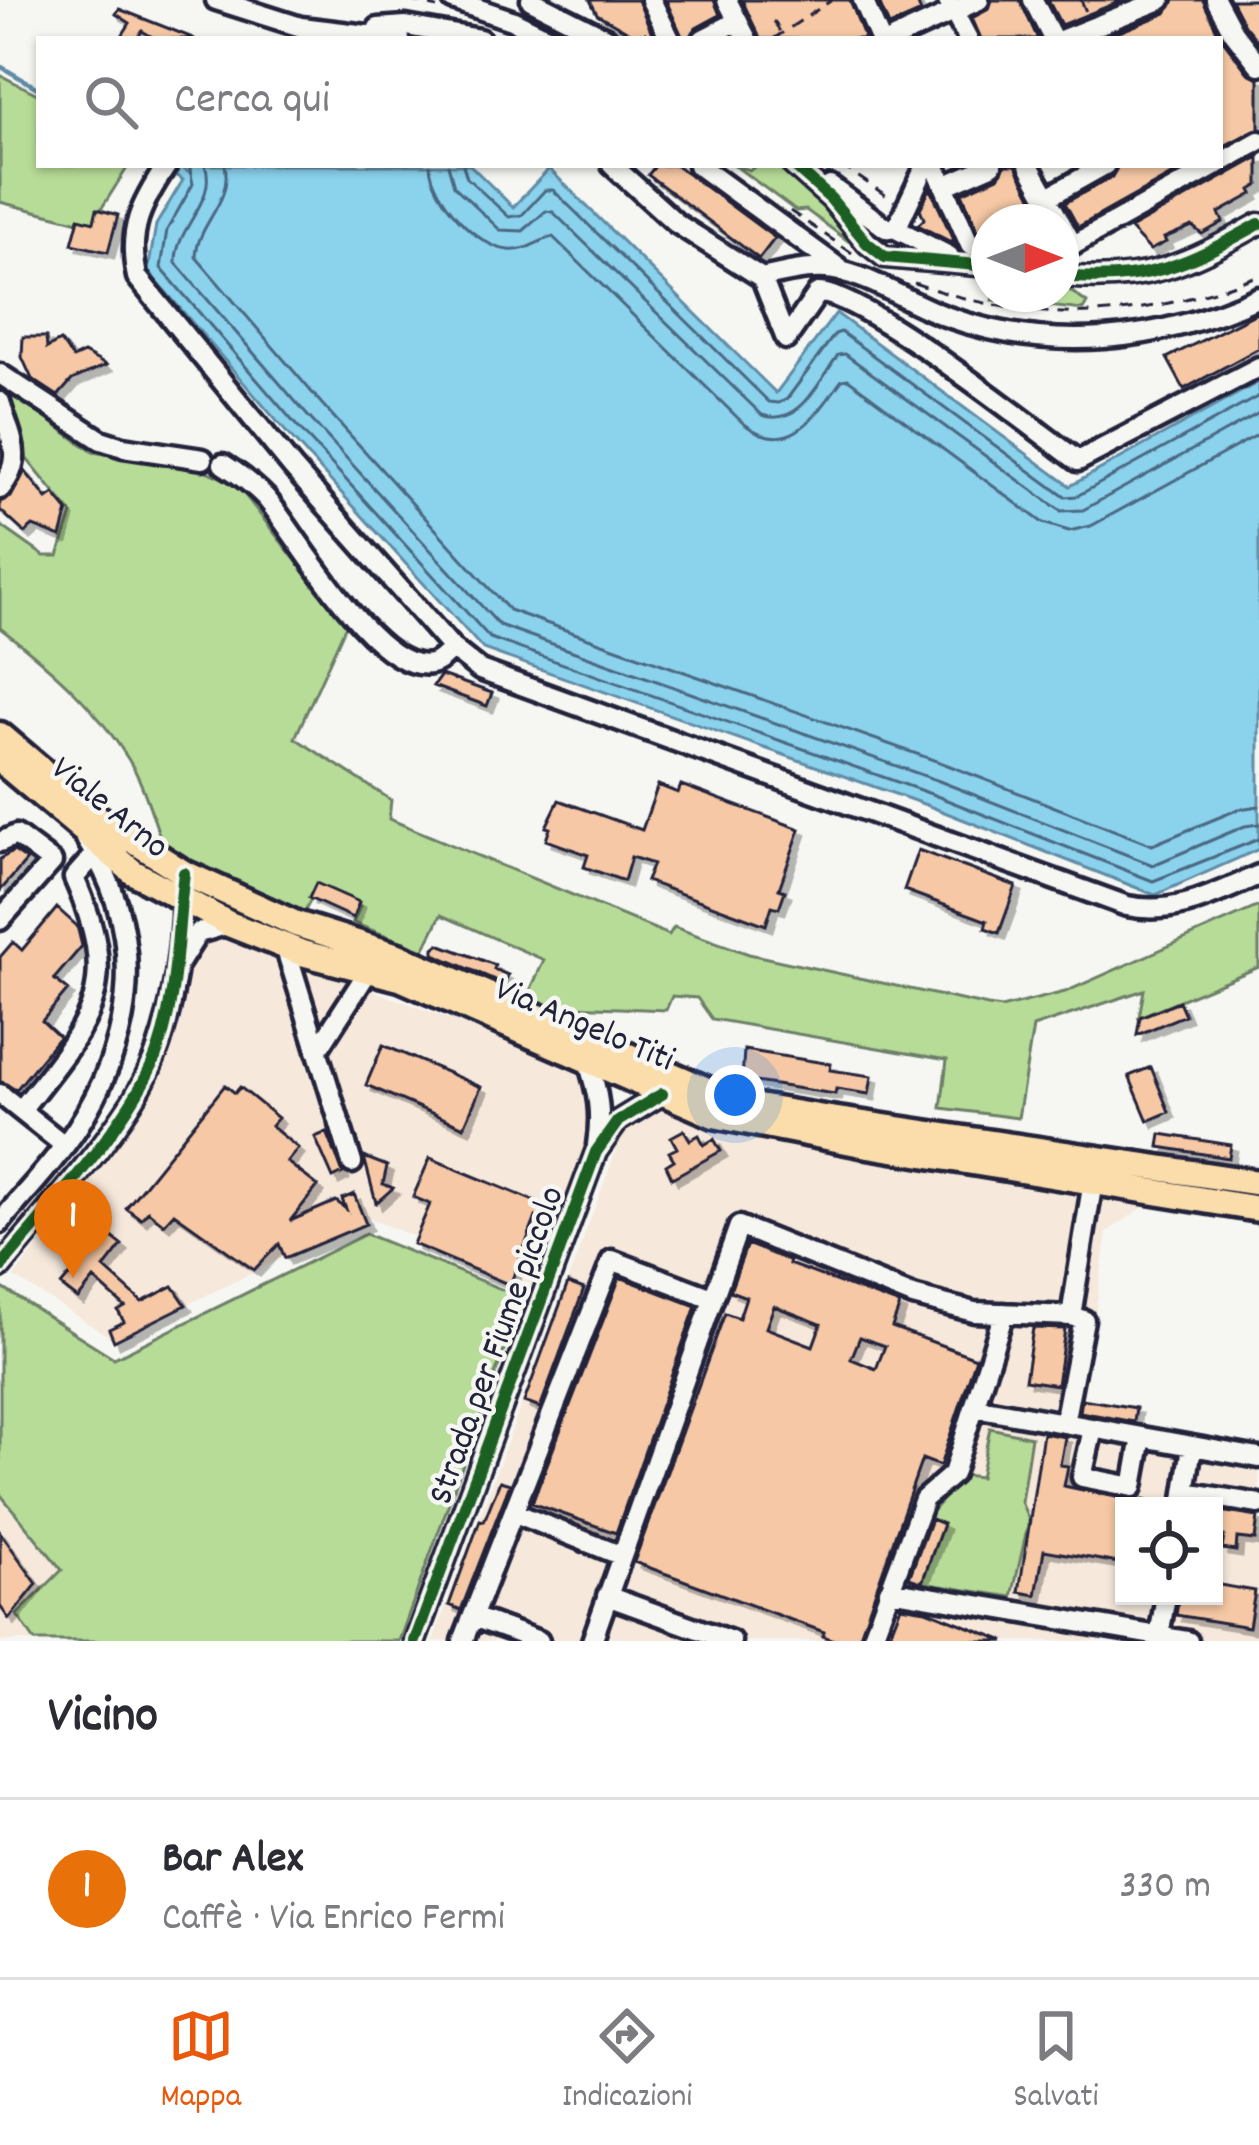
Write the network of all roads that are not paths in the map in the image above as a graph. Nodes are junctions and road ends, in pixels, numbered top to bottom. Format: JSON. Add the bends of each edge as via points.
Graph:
{"nodes":[{"id":1,"x":216,"y":0,"type":"edge"},
{"id":2,"x":453,"y":0,"type":"edge"},
{"id":3,"x":531,"y":0,"type":"edge"},
{"id":4,"x":651,"y":0,"type":"edge"},
{"id":5,"x":727,"y":0,"type":"edge"},
{"id":6,"x":863,"y":0,"type":"edge"},
{"id":7,"x":979,"y":0,"type":"edge"},
{"id":8,"x":1034,"y":0,"type":"edge"},
{"id":9,"x":1161,"y":0,"type":"edge"},
{"id":10,"x":1216,"y":0,"type":"edge"},
{"id":11,"x":950,"y":6,"type":"edge"},
{"id":12,"x":1132,"y":6,"type":"edge"},
{"id":13,"x":1092,"y":28,"type":"edge"},
{"id":14,"x":742,"y":30,"type":"edge"},
{"id":15,"x":282,"y":31,"type":"edge"},
{"id":16,"x":345,"y":32,"type":"junction"},
{"id":17,"x":376,"y":36,"type":"edge"},
{"id":18,"x":463,"y":36,"type":"edge"},
{"id":19,"x":545,"y":36,"type":"edge"},
{"id":20,"x":602,"y":36,"type":"edge"},
{"id":21,"x":669,"y":36,"type":"edge"},
{"id":22,"x":879,"y":36,"type":"edge"},
{"id":23,"x":899,"y":36,"type":"edge"},
{"id":24,"x":966,"y":36,"type":"edge"},
{"id":25,"x":1052,"y":36,"type":"edge"},
{"id":26,"x":1226,"y":36,"type":"edge"},
{"id":27,"x":1259,"y":65,"type":"edge"},
{"id":28,"x":1259,"y":141,"type":"edge"},
{"id":29,"x":1223,"y":161,"type":"edge"},
{"id":30,"x":615,"y":168,"type":"edge"},
{"id":31,"x":702,"y":168,"type":"edge"},
{"id":32,"x":797,"y":168,"type":"edge"},
{"id":33,"x":799,"y":168,"type":"edge"},
{"id":34,"x":925,"y":168,"type":"edge"},
{"id":35,"x":936,"y":168,"type":"edge"},
{"id":36,"x":985,"y":168,"type":"edge"},
{"id":37,"x":1031,"y":168,"type":"edge"},
{"id":38,"x":1101,"y":168,"type":"edge"},
{"id":39,"x":1211,"y":168,"type":"edge"},
{"id":40,"x":164,"y":170,"type":"edge"},
{"id":41,"x":944,"y":185,"type":"junction"},
{"id":42,"x":1048,"y":197,"type":"junction"},
{"id":43,"x":1051,"y":204,"type":"edge"},
{"id":44,"x":1259,"y":224,"type":"edge"},
{"id":45,"x":895,"y":231,"type":"junction"},
{"id":46,"x":1079,"y":242,"type":"edge"},
{"id":47,"x":971,"y":243,"type":"edge"},
{"id":48,"x":971,"y":251,"type":"edge"},
{"id":49,"x":971,"y":252,"type":"edge"},
{"id":50,"x":886,"y":255,"type":"junction"},
{"id":51,"x":843,"y":271,"type":"junction"},
{"id":52,"x":1079,"y":276,"type":"edge"},
{"id":53,"x":762,"y":278,"type":"junction"},
{"id":54,"x":1259,"y":297,"type":"edge"},
{"id":55,"x":1259,"y":367,"type":"edge"},
{"id":56,"x":0,"y":374,"type":"edge"},
{"id":57,"x":0,"y":402,"type":"edge"},
{"id":58,"x":0,"y":490,"type":"edge"},
{"id":59,"x":452,"y":648,"type":"junction"},
{"id":60,"x":0,"y":735,"type":"edge"},
{"id":61,"x":4,"y":772,"type":"edge"},
{"id":62,"x":81,"y":830,"type":"junction"},
{"id":63,"x":0,"y":842,"type":"edge"},
{"id":64,"x":96,"y":854,"type":"junction"},
{"id":65,"x":184,"y":873,"type":"junction"},
{"id":66,"x":1259,"y":875,"type":"edge"},
{"id":67,"x":183,"y":901,"type":"junction"},
{"id":68,"x":0,"y":920,"type":"edge"},
{"id":69,"x":229,"y":924,"type":"junction"},
{"id":70,"x":285,"y":946,"type":"junction"},
{"id":71,"x":175,"y":969,"type":"junction"},
{"id":72,"x":369,"y":970,"type":"junction"},
{"id":73,"x":317,"y":1051,"type":"junction"},
{"id":74,"x":588,"y":1062,"type":"junction"},
{"id":75,"x":0,"y":1094,"type":"edge"},
{"id":76,"x":662,"y":1094,"type":"junction"},
{"id":77,"x":21,"y":1110,"type":"junction"},
{"id":78,"x":64,"y":1145,"type":"junction"},
{"id":79,"x":596,"y":1152,"type":"junction"},
{"id":80,"x":352,"y":1163,"type":"dead end"},
{"id":81,"x":1092,"y":1171,"type":"junction"},
{"id":82,"x":1259,"y":1183,"type":"edge"},
{"id":83,"x":1259,"y":1209,"type":"edge"},
{"id":84,"x":0,"y":1223,"type":"edge"},
{"id":85,"x":0,"y":1268,"type":"edge"},
{"id":86,"x":712,"y":1298,"type":"junction"},
{"id":87,"x":1004,"y":1313,"type":"junction"},
{"id":88,"x":1071,"y":1316,"type":"junction"},
{"id":89,"x":974,"y":1407,"type":"junction"},
{"id":90,"x":1064,"y":1424,"type":"junction"},
{"id":91,"x":1093,"y":1429,"type":"junction"},
{"id":92,"x":1142,"y":1438,"type":"junction"},
{"id":93,"x":1192,"y":1446,"type":"junction"},
{"id":94,"x":1259,"y":1458,"type":"edge"},
{"id":95,"x":1184,"y":1497,"type":"edge"},
{"id":96,"x":1223,"y":1502,"type":"edge"},
{"id":97,"x":1259,"y":1504,"type":"edge"},
{"id":98,"x":515,"y":1513,"type":"junction"},
{"id":99,"x":622,"y":1556,"type":"junction"},
{"id":100,"x":890,"y":1591,"type":"junction"},
{"id":101,"x":608,"y":1596,"type":"junction"},
{"id":102,"x":1164,"y":1605,"type":"edge"},
{"id":103,"x":473,"y":1617,"type":"junction"},
{"id":104,"x":1159,"y":1636,"type":"junction"},
{"id":105,"x":415,"y":1641,"type":"edge"},
{"id":106,"x":463,"y":1641,"type":"edge"},
{"id":107,"x":538,"y":1641,"type":"edge"},
{"id":108,"x":592,"y":1641,"type":"edge"},
{"id":109,"x":731,"y":1641,"type":"edge"},
{"id":110,"x":871,"y":1641,"type":"edge"},
{"id":111,"x":1188,"y":1641,"type":"edge"}],
"edges":[{"from":1,"to":15,"type":"street"},
{"from":2,"to":19,"type":"street"},
{"from":3,"to":20,"type":"street"},
{"from":4,"to":21,"type":"street"},
{"from":5,"to":14,"type":"street"},
{"from":6,"to":22,"type":"street"},
{"from":7,"to":11,"type":"street"},
{"from":8,"to":25,"type":"street"},
{"from":9,"to":12,"type":"street"},
{"from":10,"to":26,"type":"street"},
{"from":11,"to":23,"type":"street"},
{"from":11,"to":24,"type":"street"},
{"from":12,"to":13,"type":"street"},
{"from":15,"to":16,"type":"street"},
{"from":16,"to":17,"type":"street"},
{"from":16,"to":18,"type":"street","via":[[406,26]]},
{"from":26,"to":27,"type":"street"},
{"from":28,"to":29,"type":"street"},
{"from":30,"to":53,"type":"street","via":[[676,223]]},
{"from":31,"to":51,"type":"street"},
{"from":32,"to":50,"type":"street"},
{"from":33,"to":45,"type":"street"},
{"from":34,"to":45,"type":"street"},
{"from":35,"to":41,"type":"street"},
{"from":36,"to":41,"type":"street"},
{"from":37,"to":42,"type":"street"},
{"from":38,"to":42,"type":"street"},
{"from":39,"to":46,"type":"street"},
{"from":40,"to":59,"type":"street","via":[[130,248],[137,277]]},
{"from":41,"to":47,"type":"street"},
{"from":42,"to":43,"type":"street"},
{"from":44,"to":52,"type":"street","via":[[1161,271]]},
{"from":45,"to":48,"type":"street"},
{"from":45,"to":50,"type":"street","via":[[875,238]]},
{"from":49,"to":50,"type":"street"},
{"from":51,"to":53,"type":"street"},
{"from":51,"to":54,"type":"street","via":[[949,318],[1065,339],[1162,332]]},
{"from":53,"to":55,"type":"street","via":[[786,339],[818,293],[832,292],[1078,461]]},
{"from":56,"to":59,"type":"street","via":[[100,440],[213,461],[246,478],[383,648],[424,665]]},
{"from":57,"to":58,"type":"street","via":[[14,472]]},
{"from":59,"to":66,"type":"street","via":[[479,670],[1126,907],[1180,909]]},
{"from":60,"to":65,"type":"main road","name":"Viale Arno","via":[[98,818]]},
{"from":61,"to":62,"type":"main road","name":"Viale Arno"},
{"from":62,"to":64,"type":"street"},
{"from":62,"to":67,"type":"main road","name":"Viale Arno"},
{"from":63,"to":68,"type":"street","via":[[16,836],[52,862]]},
{"from":64,"to":77,"type":"street","via":[[74,878],[99,948],[96,988],[82,1032]]},
{"from":64,"to":78,"type":"street","via":[[122,913],[127,985],[105,1080]]},
{"from":65,"to":67,"type":"street"},
{"from":65,"to":81,"type":"main road","name":"Via Angelo Titi","via":[[714,1094]]},
{"from":67,"to":69,"type":"main road","name":"Via Angelo Titi"},
{"from":67,"to":71,"type":"street"},
{"from":69,"to":70,"type":"main road","name":"Via Angelo Titi"},
{"from":69,"to":71,"type":"street","via":[[198,933]]},
{"from":70,"to":72,"type":"main road","name":"Via Angelo Titi"},
{"from":70,"to":73,"type":"street"},
{"from":71,"to":85,"type":"street","via":[[155,1058],[132,1102]]},
{"from":72,"to":73,"type":"street"},
{"from":72,"to":74,"type":"main road","name":"Via Angelo Titi"},
{"from":73,"to":80,"type":"street"},
{"from":74,"to":76,"type":"main road","name":"Via Angelo Titi"},
{"from":74,"to":79,"type":"street","via":[[602,1117]]},
{"from":75,"to":77,"type":"street"},
{"from":76,"to":79,"type":"street","name":"Strada per Fiume piccolo","via":[[617,1121]]},
{"from":76,"to":81,"type":"main road","name":"Via Angelo Titi","via":[[763,1127]]},
{"from":77,"to":78,"type":"street"},
{"from":78,"to":84,"type":"street"},
{"from":79,"to":105,"type":"street","name":"Strada per Fiume piccolo"},
{"from":81,"to":82,"type":"main road","name":"Via Angelo Titi"},
{"from":81,"to":83,"type":"main road","name":"Via Angelo Titi"},
{"from":81,"to":88,"type":"street"},
{"from":86,"to":87,"type":"street","via":[[739,1226],[913,1296]]},
{"from":86,"to":98,"type":"street","via":[[612,1260]]},
{"from":86,"to":99,"type":"street"},
{"from":87,"to":88,"type":"street"},
{"from":87,"to":89,"type":"street"},
{"from":88,"to":90,"type":"street","via":[[1084,1320]]},
{"from":89,"to":90,"type":"street"},
{"from":89,"to":100,"type":"street","via":[[953,1474],[924,1499]]},
{"from":90,"to":91,"type":"street"},
{"from":91,"to":92,"type":"street"},
{"from":91,"to":92,"type":"street","via":[[1082,1477],[1133,1487]]},
{"from":92,"to":93,"type":"street"},
{"from":93,"to":94,"type":"street"},
{"from":93,"to":95,"type":"street"},
{"from":96,"to":97,"type":"street"},
{"from":98,"to":99,"type":"street"},
{"from":98,"to":103,"type":"street"},
{"from":99,"to":101,"type":"street"},
{"from":100,"to":104,"type":"street"},
{"from":100,"to":110,"type":"street"},
{"from":101,"to":108,"type":"street"},
{"from":101,"to":109,"type":"street"},
{"from":102,"to":104,"type":"street"},
{"from":103,"to":106,"type":"street"},
{"from":103,"to":107,"type":"street"},
{"from":104,"to":111,"type":"street"}]}
